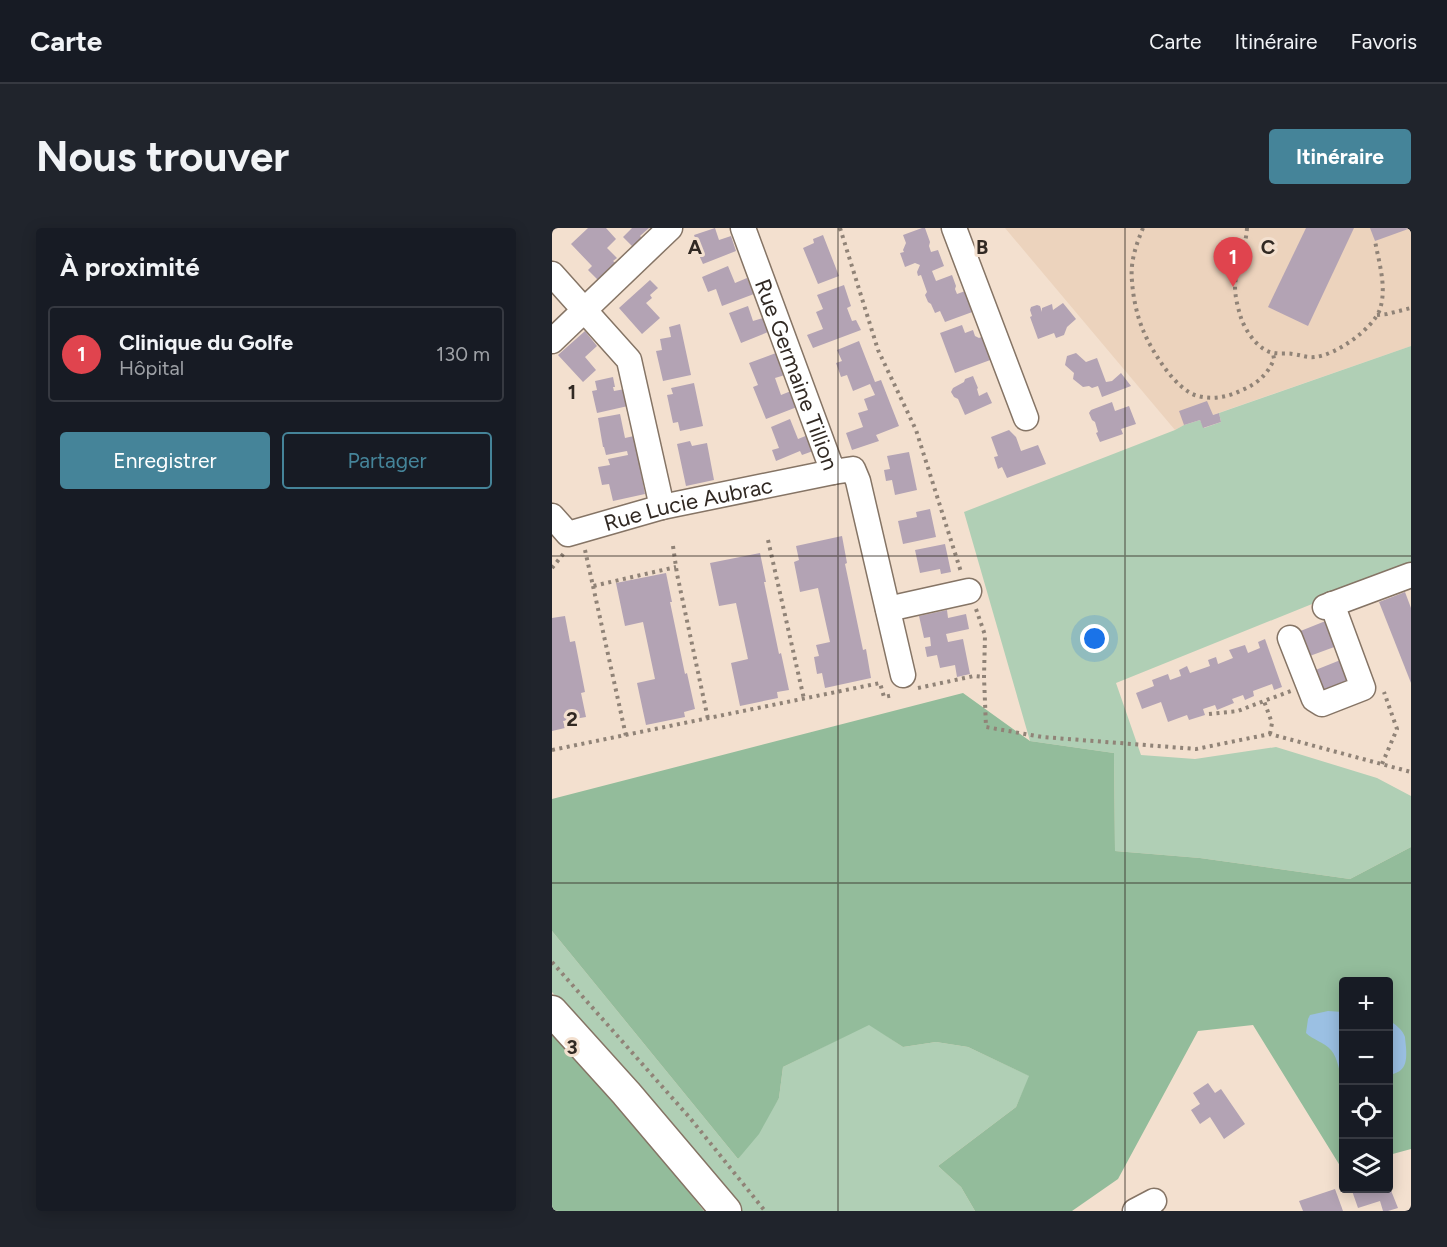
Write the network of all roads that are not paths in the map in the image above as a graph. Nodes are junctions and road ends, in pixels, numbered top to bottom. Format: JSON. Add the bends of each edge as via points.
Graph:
{"nodes":[{"id":1,"x":670,"y":228,"type":"edge"},
{"id":2,"x":743,"y":228,"type":"edge"},
{"id":3,"x":954,"y":228,"type":"edge"},
{"id":4,"x":552,"y":274,"type":"edge"},
{"id":5,"x":585,"y":310,"type":"junction"},
{"id":6,"x":552,"y":341,"type":"edge"},
{"id":7,"x":1026,"y":418,"type":"dead end"},
{"id":8,"x":833,"y":472,"type":"junction"},
{"id":9,"x":662,"y":507,"type":"junction"},
{"id":10,"x":552,"y":516,"type":"edge"},
{"id":11,"x":1411,"y":575,"type":"edge"},
{"id":12,"x":969,"y":591,"type":"road end"},
{"id":13,"x":888,"y":609,"type":"junction"},
{"id":14,"x":1290,"y":638,"type":"dead end"},
{"id":15,"x":903,"y":686,"type":"road end"},
{"id":16,"x":552,"y":1011,"type":"edge"},
{"id":17,"x":726,"y":1211,"type":"edge"}],
"edges":[{"from":1,"to":5,"type":"street"},
{"from":2,"to":8,"type":"street","name":"Rue Germaine Tillion"},
{"from":3,"to":7,"type":"street"},
{"from":4,"to":5,"type":"street"},
{"from":5,"to":6,"type":"street"},
{"from":5,"to":9,"type":"street","via":[[629,360]]},
{"from":8,"to":9,"type":"street","name":"Rue Lucie Aubrac"},
{"from":8,"to":13,"type":"street","name":"Rue Germaine Tillion","via":[[853,469],[858,481]]},
{"from":9,"to":10,"type":"street","name":"Rue Lucie Aubrac","via":[[568,534]]},
{"from":11,"to":14,"type":"street","via":[[1329,606],[1362,688],[1322,704],[1314,699]]},
{"from":12,"to":13,"type":"street"},
{"from":13,"to":15,"type":"street","name":"Rue Germaine Tillion"},
{"from":16,"to":17,"type":"main road"}]}
